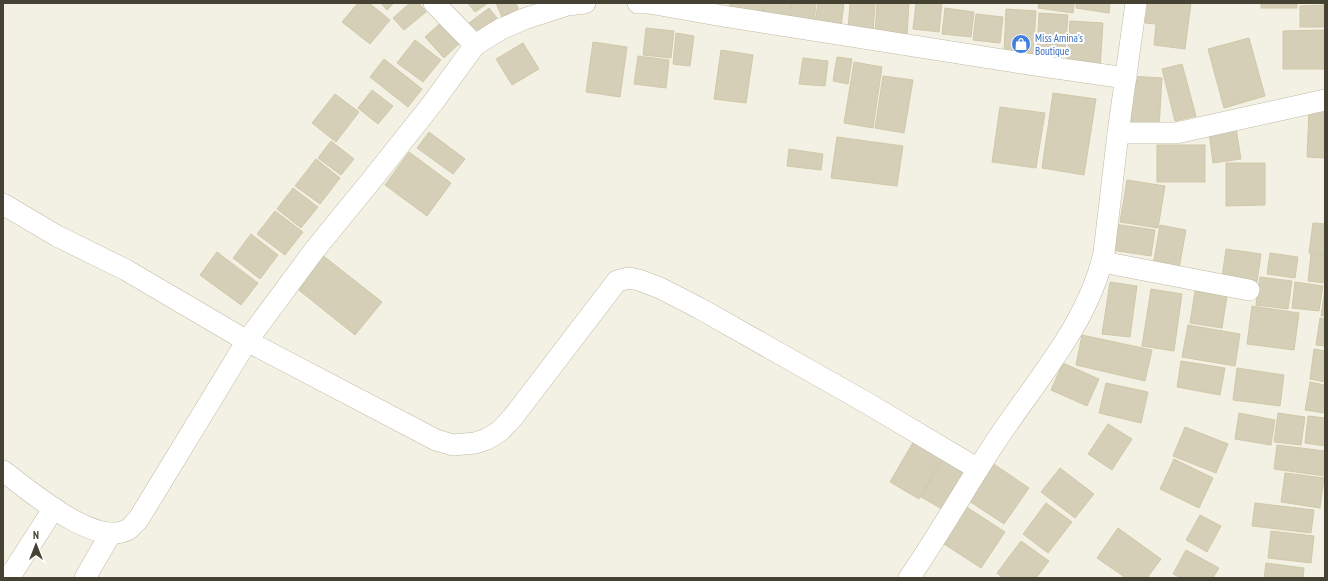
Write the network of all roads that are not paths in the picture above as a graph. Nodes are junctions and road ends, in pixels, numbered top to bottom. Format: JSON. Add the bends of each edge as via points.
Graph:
{"nodes":[{"id":1,"x":434,"y":3,"type":"edge"},
{"id":2,"x":585,"y":3,"type":"edge"},
{"id":3,"x":638,"y":3,"type":"edge"},
{"id":4,"x":1136,"y":3,"type":"edge"},
{"id":5,"x":724,"y":10,"type":"edge"},
{"id":6,"x":475,"y":45,"type":"junction"},
{"id":7,"x":1126,"y":78,"type":"junction"},
{"id":8,"x":1325,"y":100,"type":"edge"},
{"id":9,"x":1118,"y":133,"type":"junction"},
{"id":10,"x":3,"y":204,"type":"edge"},
{"id":11,"x":1102,"y":262,"type":"junction"},
{"id":12,"x":1249,"y":290,"type":"dead end"},
{"id":13,"x":247,"y":341,"type":"junction"},
{"id":14,"x":978,"y":469,"type":"junction"},
{"id":15,"x":3,"y":471,"type":"edge"},
{"id":16,"x":54,"y":508,"type":"junction"},
{"id":17,"x":111,"y":534,"type":"junction"},
{"id":18,"x":9,"y":578,"type":"edge"},
{"id":19,"x":85,"y":578,"type":"edge"},
{"id":20,"x":909,"y":578,"type":"edge"}],
"edges":[{"from":1,"to":6,"type":"street"},
{"from":2,"to":6,"type":"street","via":[[567,4],[524,19]]},
{"from":3,"to":5,"type":"street"},
{"from":4,"to":7,"type":"street"},
{"from":5,"to":7,"type":"street","via":[[1034,65]]},
{"from":6,"to":13,"type":"street","via":[[432,104],[313,252]]},
{"from":7,"to":9,"type":"street"},
{"from":8,"to":9,"type":"street","via":[[1176,133]]},
{"from":9,"to":11,"type":"street"},
{"from":10,"to":13,"type":"street","via":[[57,236],[126,270]]},
{"from":11,"to":12,"type":"street"},
{"from":11,"to":14,"type":"street","via":[[1091,295],[1059,352]]},
{"from":13,"to":14,"type":"street","via":[[436,440],[453,445],[475,443],[500,431],[617,281],[629,278],[660,288],[699,308]]},
{"from":13,"to":17,"type":"street","via":[[138,520],[127,530]]},
{"from":14,"to":20,"type":"street"},
{"from":15,"to":16,"type":"street"},
{"from":16,"to":17,"type":"street","via":[[95,531]]},
{"from":16,"to":18,"type":"street"},
{"from":17,"to":19,"type":"street"}]}
